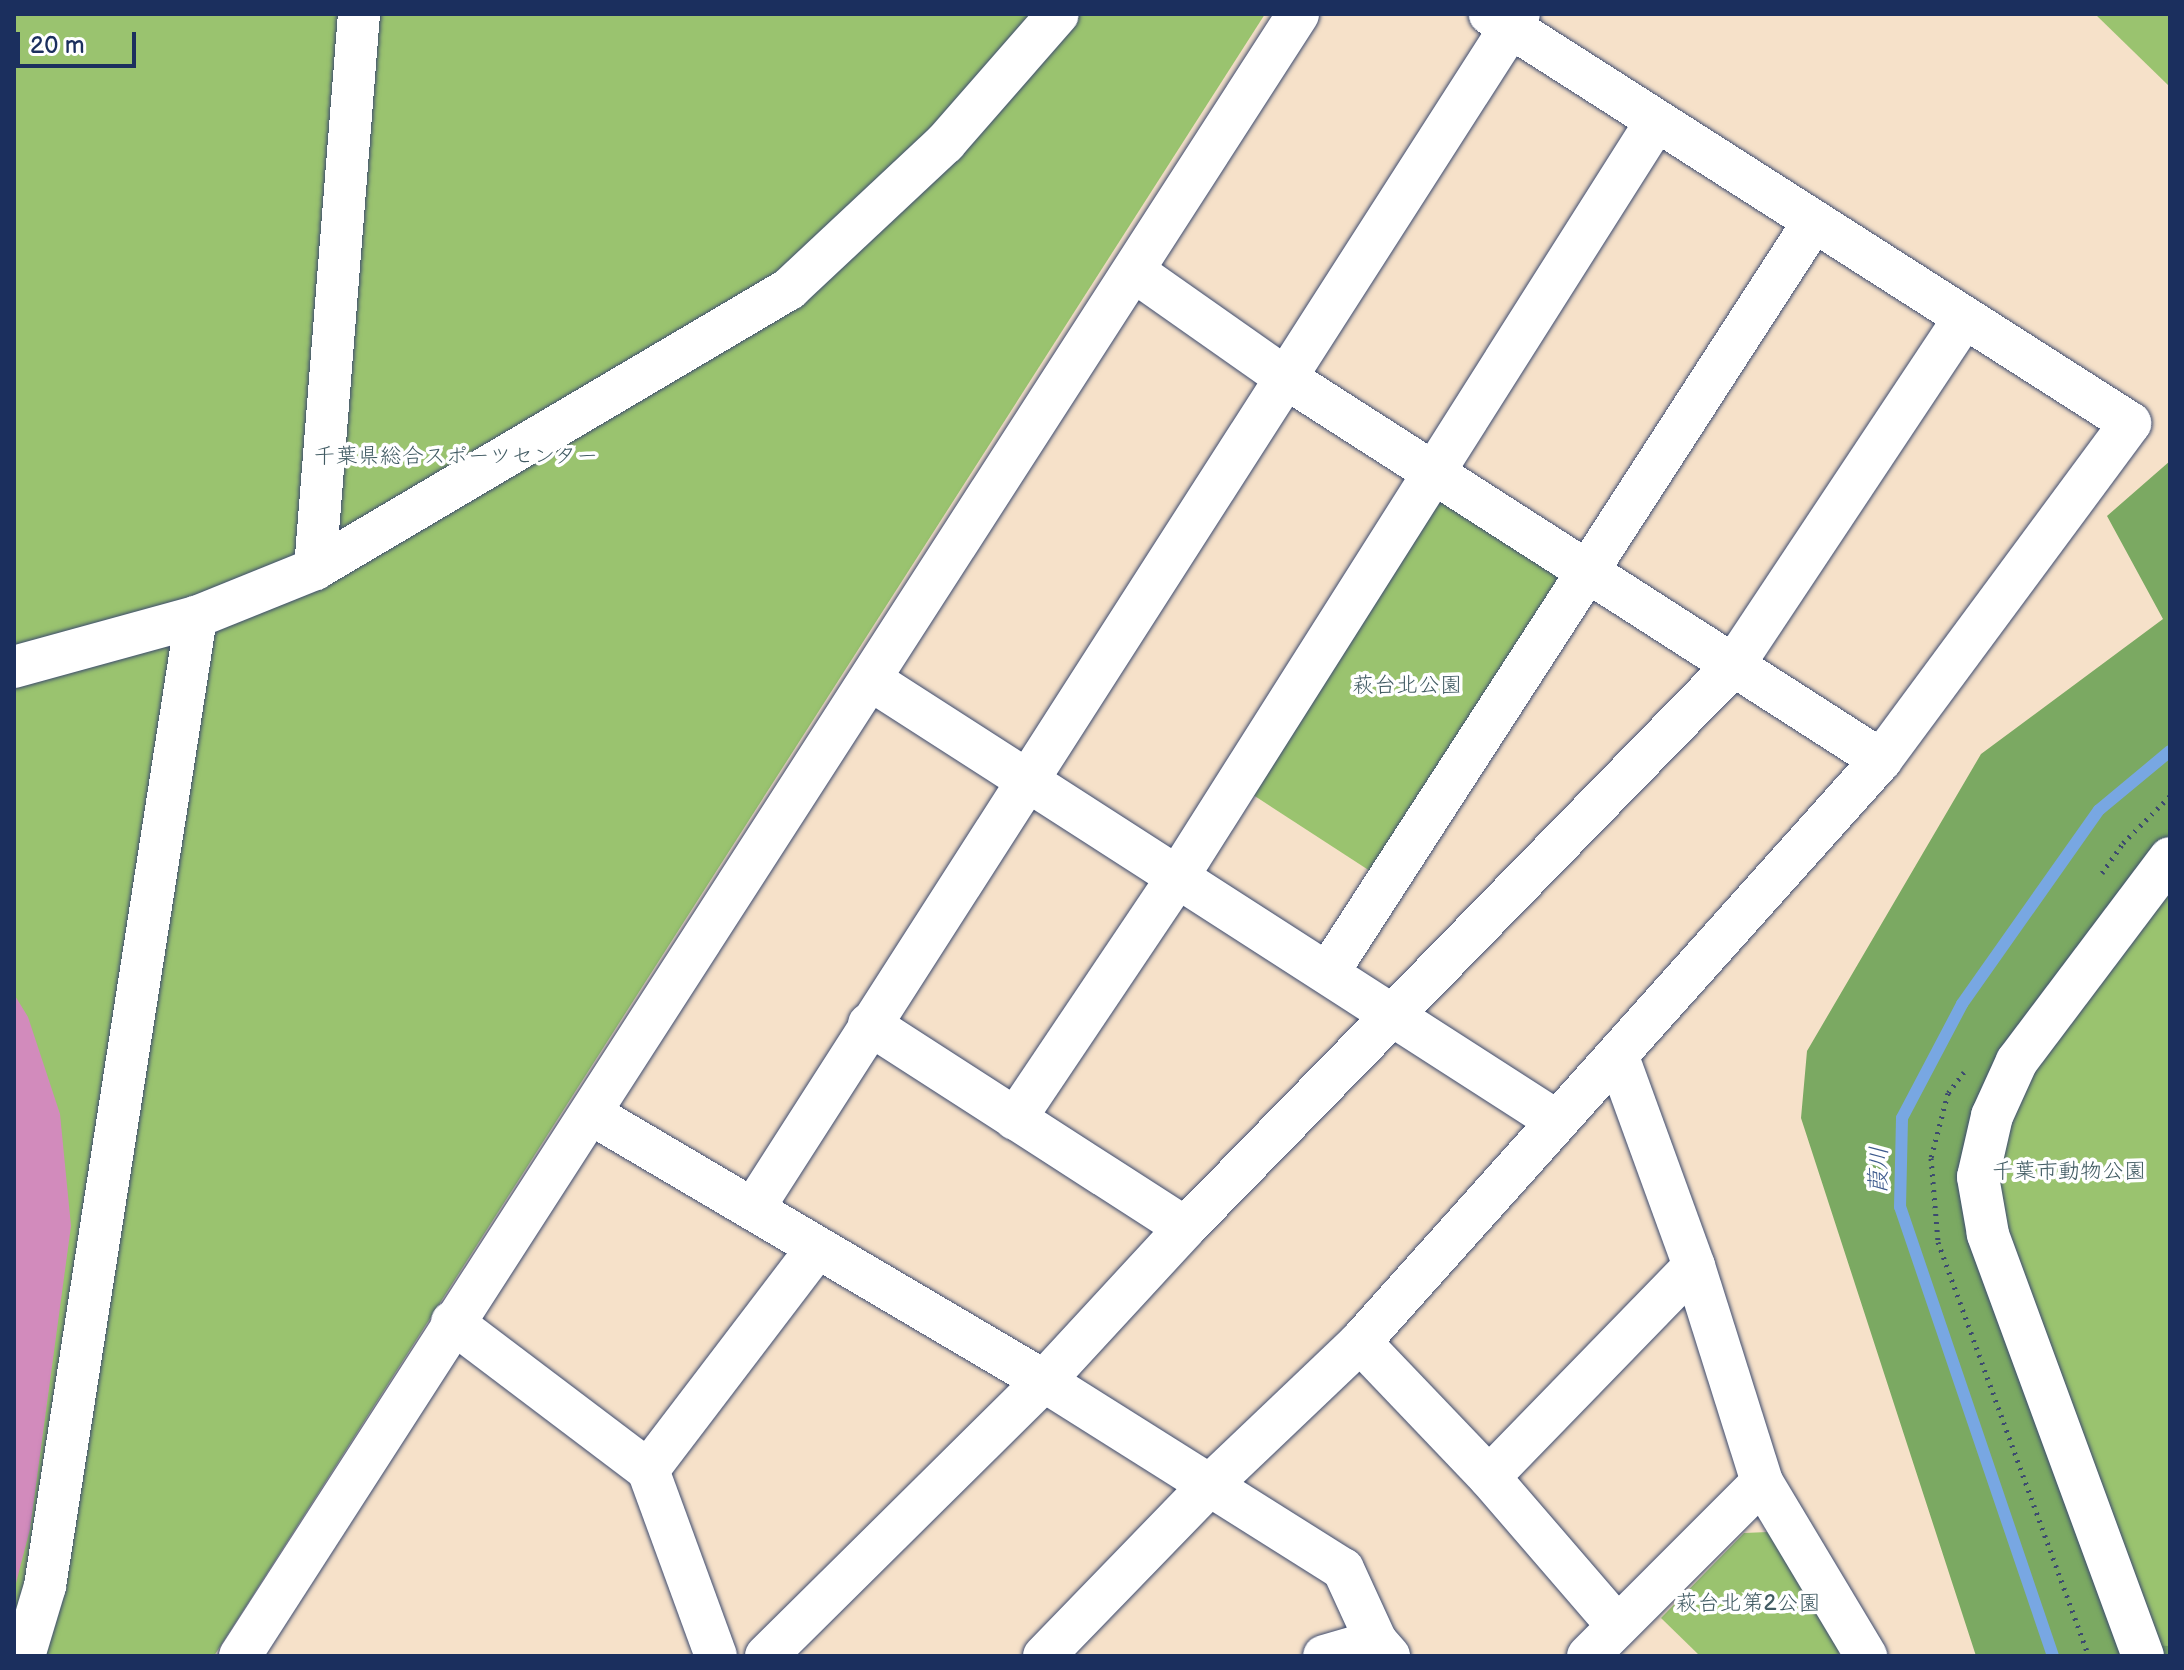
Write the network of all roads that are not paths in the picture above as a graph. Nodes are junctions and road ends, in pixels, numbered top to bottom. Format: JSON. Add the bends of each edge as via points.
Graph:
{"nodes":[{"id":1,"x":359,"y":14,"type":"edge"},
{"id":2,"x":1058,"y":14,"type":"edge"},
{"id":3,"x":1298,"y":14,"type":"edge"},
{"id":4,"x":1507,"y":18,"type":"edge"},
{"id":5,"x":1655,"y":123,"type":"junction"},
{"id":6,"x":1814,"y":221,"type":"junction"},
{"id":7,"x":1135,"y":272,"type":"junction"},
{"id":8,"x":1964,"y":318,"type":"junction"},
{"id":9,"x":1286,"y":378,"type":"junction"},
{"id":10,"x":1436,"y":473,"type":"junction"},
{"id":11,"x":1586,"y":568,"type":"junction"},
{"id":12,"x":315,"y":569,"type":"junction"},
{"id":13,"x":196,"y":617,"type":"junction"},
{"id":14,"x":1733,"y":666,"type":"junction"},
{"id":15,"x":14,"y":667,"type":"edge"},
{"id":16,"x":871,"y":680,"type":"junction"},
{"id":17,"x":1881,"y":760,"type":"junction"},
{"id":18,"x":1026,"y":780,"type":"junction"},
{"id":19,"x":2170,"y":858,"type":"edge"},
{"id":20,"x":1177,"y":878,"type":"junction"},
{"id":21,"x":1329,"y":971,"type":"junction"},
{"id":22,"x":1395,"y":1015,"type":"junction"},
{"id":23,"x":869,"y":1024,"type":"junction"},
{"id":24,"x":1618,"y":1057,"type":"junction"},
{"id":25,"x":593,"y":1115,"type":"junction"},
{"id":26,"x":1015,"y":1119,"type":"junction"},
{"id":27,"x":1555,"y":1120,"type":"junction"},
{"id":28,"x":753,"y":1209,"type":"junction"},
{"id":29,"x":1185,"y":1228,"type":"junction"},
{"id":30,"x":817,"y":1248,"type":"junction"},
{"id":31,"x":1694,"y":1266,"type":"junction"},
{"id":32,"x":452,"y":1322,"type":"junction"},
{"id":33,"x":1360,"y":1342,"type":"junction"},
{"id":34,"x":1044,"y":1381,"type":"junction"},
{"id":35,"x":648,"y":1470,"type":"junction"},
{"id":36,"x":1489,"y":1477,"type":"junction"},
{"id":37,"x":1762,"y":1482,"type":"junction"},
{"id":38,"x":1210,"y":1485,"type":"junction"},
{"id":39,"x":1616,"y":1624,"type":"junction"},
{"id":40,"x":1382,"y":1648,"type":"edge"},
{"id":41,"x":24,"y":1656,"type":"edge"},
{"id":42,"x":240,"y":1656,"type":"edge"},
{"id":43,"x":716,"y":1656,"type":"edge"},
{"id":44,"x":766,"y":1656,"type":"edge"},
{"id":45,"x":1044,"y":1656,"type":"edge"},
{"id":46,"x":1324,"y":1656,"type":"edge"},
{"id":47,"x":1588,"y":1656,"type":"edge"},
{"id":48,"x":1866,"y":1656,"type":"edge"},
{"id":49,"x":2143,"y":1656,"type":"edge"}],
"edges":[{"from":1,"to":12,"type":"street"},
{"from":2,"to":12,"type":"street","via":[[945,143],[789,289]]},
{"from":3,"to":7,"type":"street"},
{"from":4,"to":5,"type":"street"},
{"from":4,"to":9,"type":"street"},
{"from":5,"to":6,"type":"street"},
{"from":5,"to":10,"type":"street"},
{"from":6,"to":8,"type":"street"},
{"from":6,"to":11,"type":"street"},
{"from":7,"to":9,"type":"street"},
{"from":7,"to":16,"type":"street"},
{"from":8,"to":14,"type":"street"},
{"from":8,"to":17,"type":"street","via":[[2130,423]]},
{"from":9,"to":10,"type":"street"},
{"from":9,"to":18,"type":"street"},
{"from":10,"to":11,"type":"street"},
{"from":10,"to":20,"type":"street"},
{"from":11,"to":14,"type":"street"},
{"from":11,"to":21,"type":"street"},
{"from":12,"to":13,"type":"street"},
{"from":13,"to":15,"type":"street"},
{"from":13,"to":41,"type":"street","via":[[47,1571]]},
{"from":14,"to":17,"type":"street"},
{"from":14,"to":22,"type":"street"},
{"from":16,"to":18,"type":"street"},
{"from":16,"to":25,"type":"street"},
{"from":17,"to":24,"type":"street"},
{"from":18,"to":20,"type":"street"},
{"from":18,"to":23,"type":"street"},
{"from":19,"to":49,"type":"street","via":[[2017,1061],[1992,1116],[1978,1177],[1988,1234]]},
{"from":20,"to":21,"type":"street"},
{"from":20,"to":26,"type":"street"},
{"from":21,"to":22,"type":"street"},
{"from":22,"to":27,"type":"street"},
{"from":22,"to":29,"type":"street"},
{"from":23,"to":26,"type":"street"},
{"from":23,"to":28,"type":"street"},
{"from":24,"to":27,"type":"street"},
{"from":24,"to":31,"type":"street"},
{"from":25,"to":28,"type":"street"},
{"from":25,"to":32,"type":"street"},
{"from":26,"to":29,"type":"street"},
{"from":27,"to":33,"type":"street"},
{"from":28,"to":30,"type":"street"},
{"from":29,"to":34,"type":"street"},
{"from":30,"to":34,"type":"street"},
{"from":30,"to":35,"type":"street"},
{"from":31,"to":36,"type":"street"},
{"from":31,"to":37,"type":"street"},
{"from":32,"to":35,"type":"street"},
{"from":32,"to":42,"type":"street"},
{"from":33,"to":36,"type":"street"},
{"from":33,"to":38,"type":"street"},
{"from":34,"to":38,"type":"street"},
{"from":34,"to":44,"type":"street"},
{"from":35,"to":43,"type":"street"},
{"from":36,"to":39,"type":"street"},
{"from":37,"to":39,"type":"street"},
{"from":37,"to":48,"type":"street"},
{"from":38,"to":40,"type":"street","via":[[1343,1569]]},
{"from":38,"to":45,"type":"street"},
{"from":39,"to":47,"type":"street"},
{"from":40,"to":46,"type":"street"}]}
